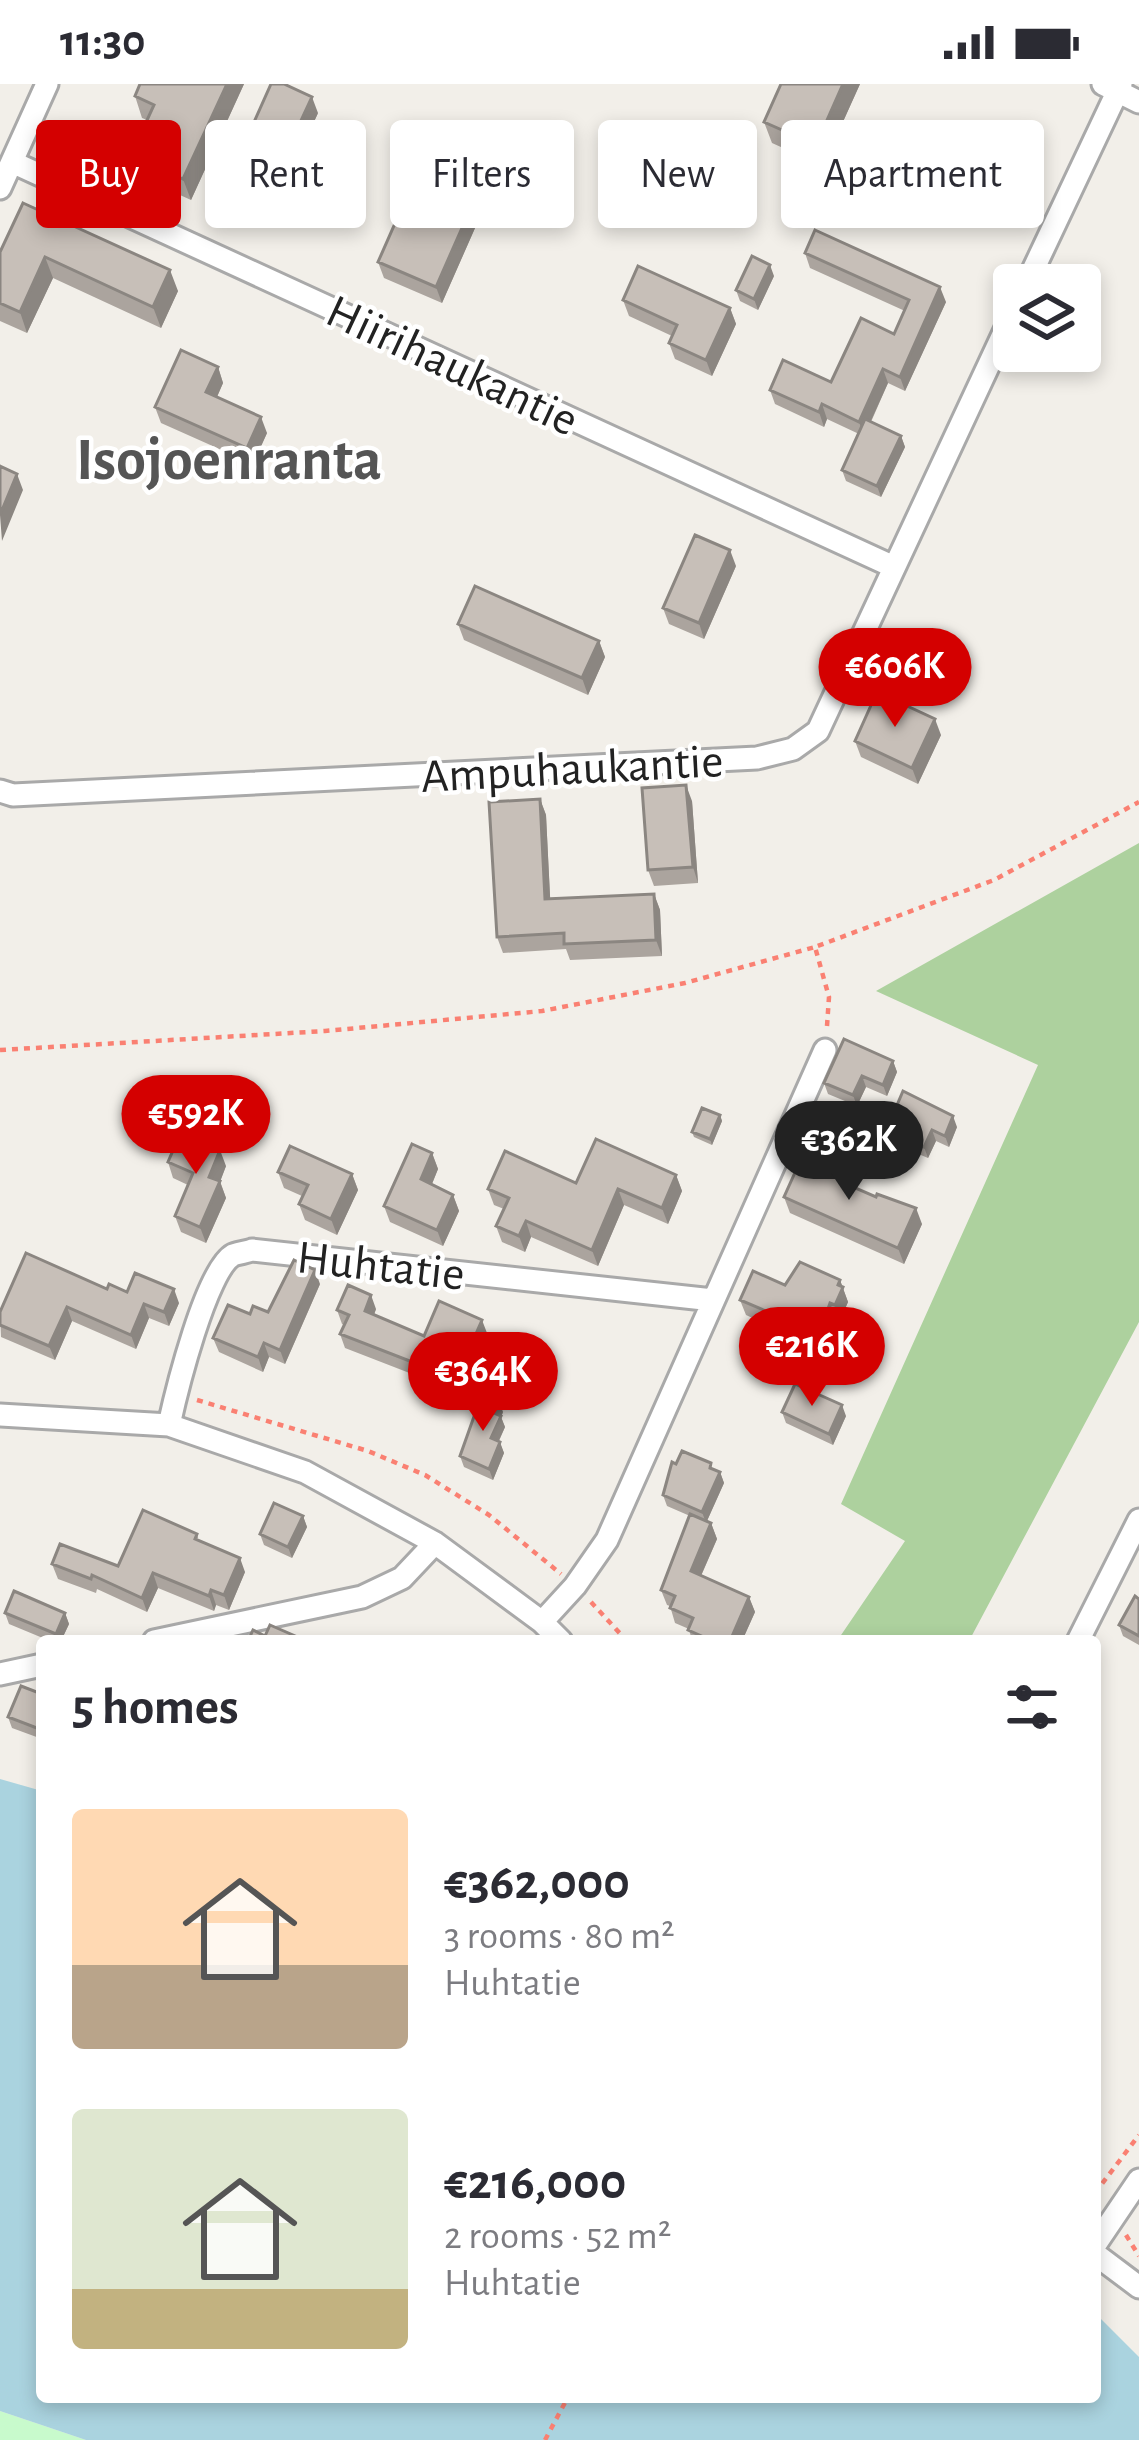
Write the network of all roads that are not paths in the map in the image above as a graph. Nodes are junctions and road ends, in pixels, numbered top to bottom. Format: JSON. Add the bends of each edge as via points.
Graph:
{"nodes":[{"id":1,"x":47,"y":84,"type":"edge"},
{"id":2,"x":1113,"y":86,"type":"edge"},
{"id":3,"x":1139,"y":102,"type":"edge"},
{"id":4,"x":12,"y":161,"type":"junction"},
{"id":5,"x":0,"y":188,"type":"edge"},
{"id":6,"x":1035,"y":264,"type":"edge"},
{"id":7,"x":993,"y":355,"type":"edge"},
{"id":8,"x":893,"y":567,"type":"junction"},
{"id":9,"x":0,"y":791,"type":"edge"},
{"id":10,"x":825,"y":1050,"type":"road end"},
{"id":11,"x":713,"y":1300,"type":"junction"},
{"id":12,"x":0,"y":1415,"type":"edge"},
{"id":13,"x":169,"y":1425,"type":"junction"},
{"id":14,"x":1139,"y":1520,"type":"edge"},
{"id":15,"x":434,"y":1543,"type":"junction"},
{"id":16,"x":542,"y":1622,"type":"junction"},
{"id":17,"x":182,"y":1635,"type":"edge"},
{"id":18,"x":555,"y":1635,"type":"edge"},
{"id":19,"x":1081,"y":1635,"type":"edge"},
{"id":20,"x":36,"y":1666,"type":"edge"},
{"id":21,"x":0,"y":1674,"type":"edge"},
{"id":22,"x":1139,"y":2180,"type":"edge"},
{"id":23,"x":1101,"y":2240,"type":"edge"},
{"id":24,"x":1101,"y":2255,"type":"edge"},
{"id":25,"x":1139,"y":2287,"type":"edge"}],
"edges":[{"from":1,"to":4,"type":"street"},
{"from":2,"to":3,"type":"street"},
{"from":2,"to":6,"type":"street"},
{"from":4,"to":5,"type":"street"},
{"from":4,"to":8,"type":"street","name":"Hiirihaukantie"},
{"from":7,"to":8,"type":"street","name":"Ampuhaukantie"},
{"from":8,"to":9,"type":"street","name":"Ampuhaukantie","via":[[818,731],[793,749],[757,758]]},
{"from":10,"to":11,"type":"street"},
{"from":11,"to":13,"type":"street","name":"Huhtatie","via":[[234,1254],[221,1267],[184,1358]]},
{"from":11,"to":16,"type":"street","via":[[607,1540]]},
{"from":12,"to":13,"type":"street"},
{"from":13,"to":15,"type":"street","via":[[305,1472]]},
{"from":14,"to":19,"type":"street"},
{"from":15,"to":16,"type":"street"},
{"from":15,"to":17,"type":"street","via":[[402,1578],[362,1597]]},
{"from":16,"to":18,"type":"street"},
{"from":20,"to":21,"type":"street"},
{"from":22,"to":23,"type":"street"},
{"from":24,"to":25,"type":"street"}]}
